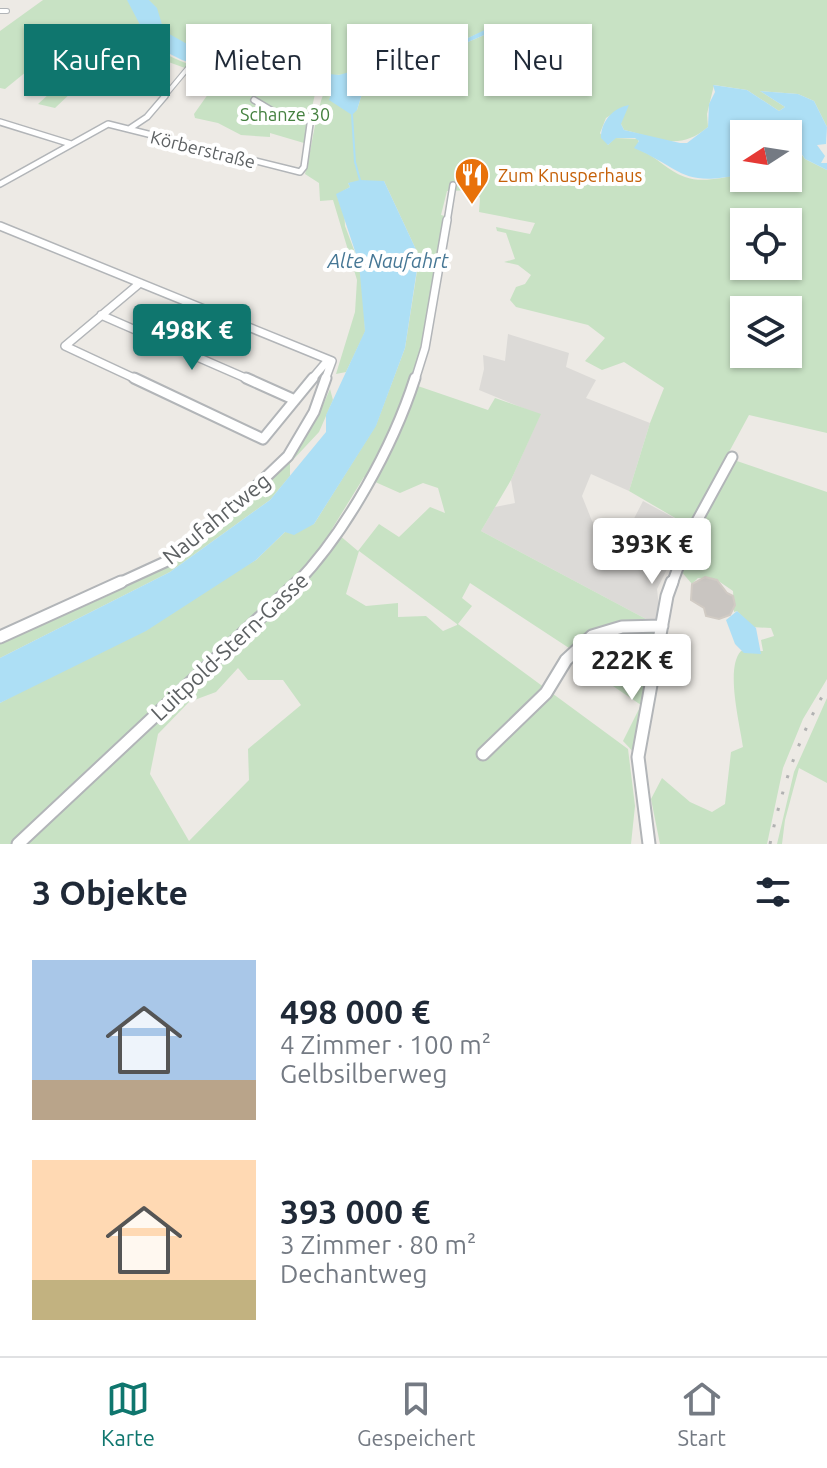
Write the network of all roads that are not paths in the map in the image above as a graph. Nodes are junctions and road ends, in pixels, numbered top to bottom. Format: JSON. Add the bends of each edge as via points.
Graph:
{"nodes":[{"id":1,"x":0,"y":11,"type":"edge"},
{"id":2,"x":7,"y":11,"type":"dead end"},
{"id":3,"x":186,"y":70,"type":"edge"},
{"id":4,"x":254,"y":100,"type":"dead end"},
{"id":5,"x":0,"y":122,"type":"edge"},
{"id":6,"x":129,"y":129,"type":"junction"},
{"id":7,"x":71,"y":144,"type":"junction"},
{"id":8,"x":0,"y":184,"type":"edge"},
{"id":9,"x":453,"y":185,"type":"dead end"},
{"id":10,"x":0,"y":226,"type":"edge"},
{"id":11,"x":140,"y":283,"type":"junction"},
{"id":12,"x":101,"y":315,"type":"junction"},
{"id":13,"x":330,"y":361,"type":"junction"},
{"id":14,"x":295,"y":400,"type":"junction"},
{"id":15,"x":732,"y":457,"type":"dead end"},
{"id":16,"x":662,"y":626,"type":"junction"},
{"id":17,"x":0,"y":637,"type":"edge"},
{"id":18,"x":483,"y":754,"type":"dead end"},
{"id":19,"x":18,"y":844,"type":"edge"},
{"id":20,"x":649,"y":844,"type":"edge"}],
"edges":[{"from":1,"to":2,"type":"street"},
{"from":3,"to":6,"type":"street","via":[[147,117]]},
{"from":4,"to":6,"type":"street","name":"Körberstraße","via":[[274,112],[311,117],[300,172]]},
{"from":5,"to":7,"type":"street"},
{"from":6,"to":7,"type":"street","name":"Körberstraße","via":[[108,124]]},
{"from":7,"to":8,"type":"street"},
{"from":9,"to":19,"type":"street","name":"Luitpold-Stern-Gasse","via":[[425,348],[405,410],[319,560]]},
{"from":10,"to":11,"type":"street"},
{"from":11,"to":12,"type":"street"},
{"from":11,"to":13,"type":"street"},
{"from":12,"to":14,"type":"street"},
{"from":12,"to":14,"type":"street","via":[[65,346],[263,439]]},
{"from":13,"to":14,"type":"street"},
{"from":13,"to":17,"type":"street","name":"Naufahrtweg","via":[[314,412],[288,456],[224,517],[165,562]]},
{"from":15,"to":16,"type":"street","via":[[674,573]]},
{"from":16,"to":18,"type":"street","via":[[622,627],[592,636],[566,660],[546,693]]},
{"from":16,"to":20,"type":"street","via":[[638,757]]}]}
